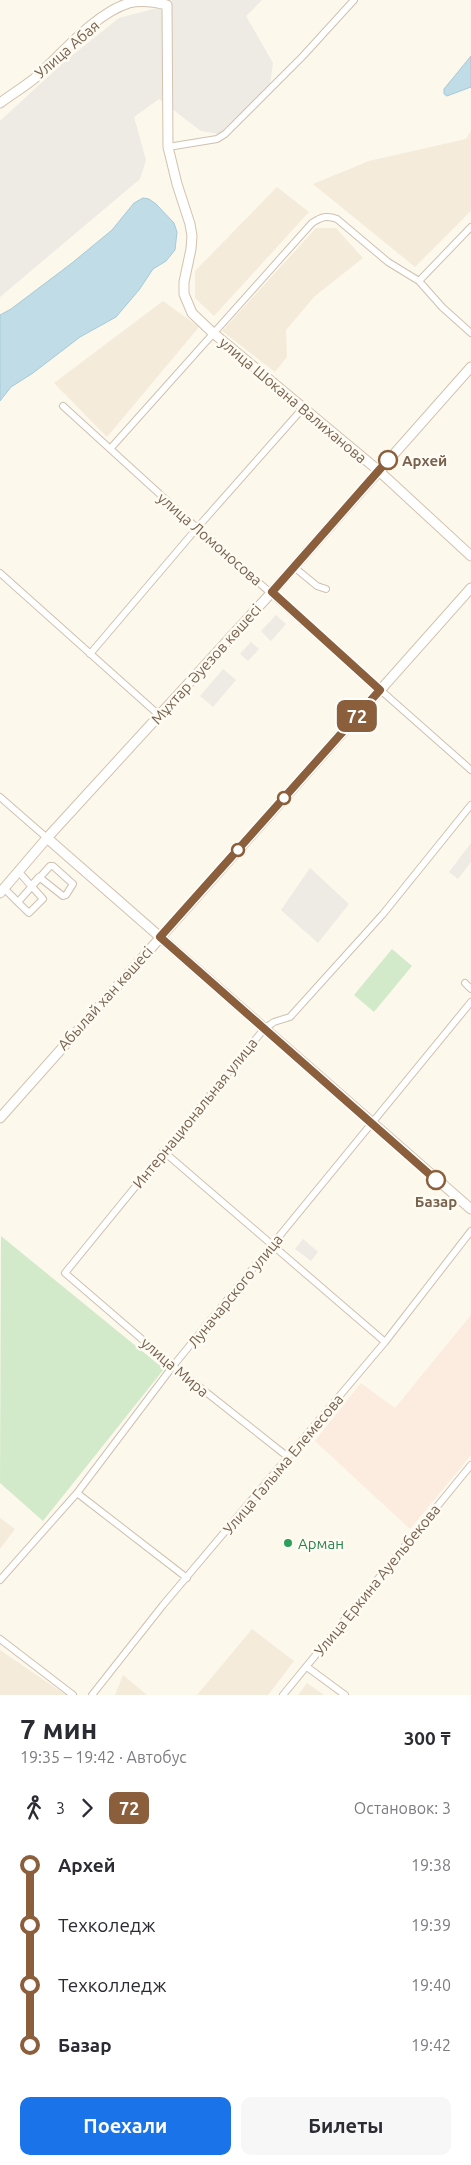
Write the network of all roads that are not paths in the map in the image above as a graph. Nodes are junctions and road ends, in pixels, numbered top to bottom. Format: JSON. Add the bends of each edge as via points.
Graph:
{"nodes":[{"id":1,"x":354,"y":0,"type":"edge"},
{"id":2,"x":167,"y":2,"type":"edge"},
{"id":3,"x":0,"y":103,"type":"edge"},
{"id":4,"x":168,"y":147,"type":"junction"},
{"id":5,"x":471,"y":227,"type":"edge"},
{"id":6,"x":419,"y":281,"type":"junction"},
{"id":7,"x":212,"y":332,"type":"junction"},
{"id":8,"x":471,"y":334,"type":"edge"},
{"id":9,"x":471,"y":366,"type":"edge"},
{"id":10,"x":63,"y":406,"type":"dead end"},
{"id":11,"x":304,"y":408,"type":"junction"},
{"id":12,"x":110,"y":449,"type":"junction"},
{"id":13,"x":379,"y":471,"type":"junction"},
{"id":14,"x":197,"y":528,"type":"junction"},
{"id":15,"x":471,"y":556,"type":"edge"},
{"id":16,"x":294,"y":566,"type":"junction"},
{"id":17,"x":0,"y":573,"type":"edge"},
{"id":18,"x":471,"y":588,"type":"edge"},
{"id":19,"x":326,"y":589,"type":"dead end"},
{"id":20,"x":272,"y":592,"type":"junction"},
{"id":21,"x":90,"y":654,"type":"junction"},
{"id":22,"x":380,"y":690,"type":"junction"},
{"id":23,"x":160,"y":716,"type":"junction"},
{"id":24,"x":471,"y":770,"type":"edge"},
{"id":25,"x":0,"y":797,"type":"edge"},
{"id":26,"x":471,"y":805,"type":"edge"},
{"id":27,"x":47,"y":838,"type":"junction"},
{"id":28,"x":19,"y":872,"type":"junction"},
{"id":29,"x":40,"y":877,"type":"junction"},
{"id":30,"x":31,"y":886,"type":"junction"},
{"id":31,"x":2,"y":891,"type":"edge"},
{"id":32,"x":18,"y":902,"type":"junction"},
{"id":33,"x":160,"y":937,"type":"junction"},
{"id":34,"x":465,"y":983,"type":"dead end"},
{"id":35,"x":471,"y":989,"type":"edge"},
{"id":36,"x":471,"y":1002,"type":"edge"},
{"id":37,"x":264,"y":1029,"type":"junction"},
{"id":38,"x":0,"y":1118,"type":"edge"},
{"id":39,"x":372,"y":1124,"type":"junction"},
{"id":40,"x":163,"y":1151,"type":"junction"},
{"id":41,"x":471,"y":1209,"type":"edge"},
{"id":42,"x":471,"y":1231,"type":"edge"},
{"id":43,"x":272,"y":1245,"type":"junction"},
{"id":44,"x":65,"y":1273,"type":"joint"},
{"id":45,"x":385,"y":1342,"type":"junction"},
{"id":46,"x":173,"y":1366,"type":"junction"},
{"id":47,"x":288,"y":1458,"type":"junction"},
{"id":48,"x":471,"y":1465,"type":"edge"},
{"id":49,"x":77,"y":1493,"type":"junction"},
{"id":50,"x":187,"y":1578,"type":"junction"},
{"id":51,"x":0,"y":1580,"type":"edge"},
{"id":52,"x":0,"y":1639,"type":"edge"},
{"id":53,"x":307,"y":1667,"type":"junction"},
{"id":54,"x":73,"y":1695,"type":"edge"},
{"id":55,"x":92,"y":1695,"type":"edge"},
{"id":56,"x":283,"y":1695,"type":"edge"},
{"id":57,"x":345,"y":1695,"type":"edge"}],
"edges":[{"from":1,"to":4,"type":"street","via":[[225,134],[217,139]]},
{"from":2,"to":3,"type":"street","name":"Улица Абая","via":[[131,2],[115,9]]},
{"from":2,"to":4,"type":"street","name":"улица Шокана Валиханова"},
{"from":4,"to":7,"type":"street","name":"улица Шокана Валиханова","via":[[192,236],[184,294],[192,313]]},
{"from":5,"to":6,"type":"street"},
{"from":6,"to":7,"type":"street","via":[[388,262],[337,218],[321,217]]},
{"from":6,"to":8,"type":"street"},
{"from":7,"to":11,"type":"street","name":"улица Шокана Валиханова"},
{"from":7,"to":12,"type":"street"},
{"from":9,"to":13,"type":"street","name":"Мұхтар Әуезов көшесі"},
{"from":10,"to":12,"type":"street","name":"улица Ломоносова"},
{"from":11,"to":13,"type":"street","name":"улица Шокана Валиханова"},
{"from":11,"to":14,"type":"street"},
{"from":12,"to":14,"type":"street","name":"улица Ломоносова"},
{"from":13,"to":15,"type":"street","name":"улица Шокана Валиханова"},
{"from":13,"to":16,"type":"street","name":"Мұхтар Әуезов көшесі"},
{"from":14,"to":20,"type":"street","name":"улица Ломоносова"},
{"from":14,"to":21,"type":"street"},
{"from":16,"to":19,"type":"street","via":[[317,586]]},
{"from":16,"to":20,"type":"street","name":"Мұхтар Әуезов көшесі"},
{"from":17,"to":21,"type":"street"},
{"from":18,"to":22,"type":"street","name":"Абылай хан көшесі"},
{"from":20,"to":22,"type":"street","name":"улица Ломоносова"},
{"from":20,"to":23,"type":"street","name":"Мұхтар Әуезов көшесі"},
{"from":21,"to":23,"type":"street"},
{"from":22,"to":24,"type":"street","name":"улица Ломоносова"},
{"from":22,"to":33,"type":"street","name":"Абылай хан көшесі"},
{"from":23,"to":27,"type":"street","name":"Мұхтар Әуезов көшесі"},
{"from":25,"to":27,"type":"street"},
{"from":26,"to":37,"type":"street","name":"Интернациональная улица","via":[[383,914],[290,1017]]},
{"from":27,"to":28,"type":"street","name":"Мұхтар Әуезов көшесі"},
{"from":27,"to":33,"type":"street"},
{"from":28,"to":30,"type":"street"},
{"from":28,"to":31,"type":"street","name":"Мұхтар Әуезов көшесі"},
{"from":29,"to":29,"type":"street","via":[[63,896],[73,884],[53,866]]},
{"from":29,"to":30,"type":"street"},
{"from":30,"to":32,"type":"street"},
{"from":30,"to":32,"type":"street","via":[[42,899],[29,913]]},
{"from":31,"to":32,"type":"street"},
{"from":33,"to":37,"type":"street"},
{"from":33,"to":38,"type":"street","name":"Абылай хан көшесі"},
{"from":34,"to":35,"type":"street"},
{"from":36,"to":39,"type":"street","name":"Луначарского улица"},
{"from":37,"to":39,"type":"street"},
{"from":37,"to":40,"type":"street","name":"Интернациональная улица"},
{"from":39,"to":41,"type":"street"},
{"from":39,"to":43,"type":"street","name":"Луначарского улица"},
{"from":40,"to":43,"type":"street"},
{"from":40,"to":44,"type":"street","name":"Интернациональная улица"},
{"from":42,"to":45,"type":"street","name":"Улица Галыма Елемесова"},
{"from":43,"to":45,"type":"street"},
{"from":43,"to":46,"type":"street","name":"Луначарского улица"},
{"from":44,"to":46,"type":"street","name":"улица Мира"},
{"from":45,"to":47,"type":"street","name":"Улица Галыма Елемесова"},
{"from":46,"to":47,"type":"street","name":"улица Мира"},
{"from":46,"to":49,"type":"street","name":"Луначарского улица"},
{"from":47,"to":50,"type":"street","name":"Улица Галыма Елемесова"},
{"from":48,"to":53,"type":"street","name":"Улица Еркина Ауельбекова"},
{"from":49,"to":50,"type":"street"},
{"from":49,"to":51,"type":"street","name":"Луначарского улица"},
{"from":50,"to":55,"type":"street","name":"Улица Галыма Елемесова"},
{"from":52,"to":54,"type":"street"},
{"from":53,"to":56,"type":"street","name":"Улица Еркина Ауельбекова"},
{"from":53,"to":57,"type":"street"}]}
